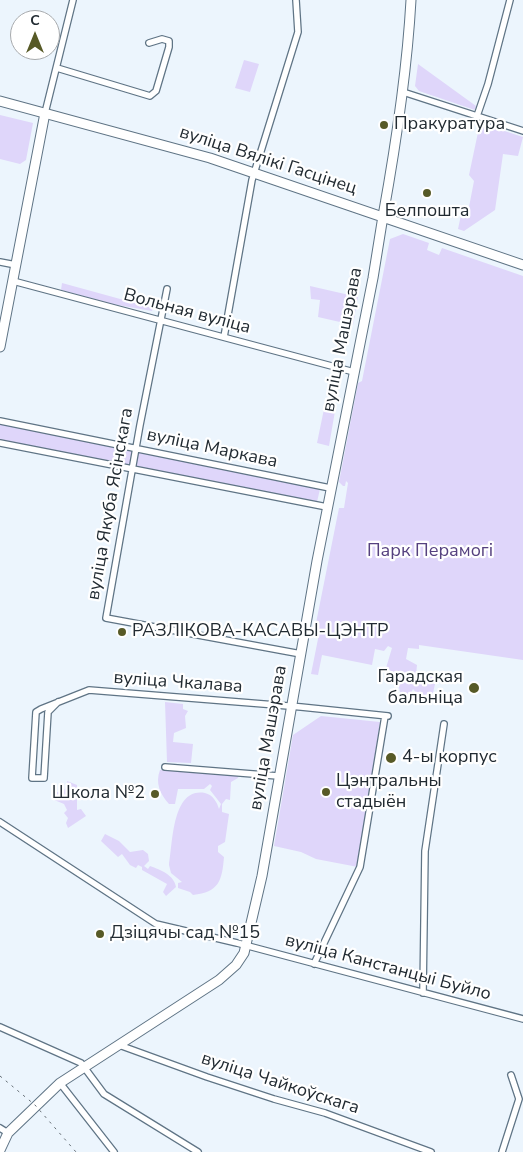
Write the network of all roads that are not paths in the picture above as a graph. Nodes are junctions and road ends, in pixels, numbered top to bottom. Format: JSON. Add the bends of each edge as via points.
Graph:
{"nodes":[{"id":1,"x":73,"y":0,"type":"edge"},
{"id":2,"x":296,"y":0,"type":"edge"},
{"id":3,"x":411,"y":0,"type":"edge"},
{"id":4,"x":510,"y":0,"type":"edge"},
{"id":5,"x":149,"y":43,"type":"dead end"},
{"id":6,"x":57,"y":68,"type":"junction"},
{"id":7,"x":403,"y":92,"type":"junction"},
{"id":8,"x":0,"y":101,"type":"edge"},
{"id":9,"x":45,"y":113,"type":"junction"},
{"id":10,"x":477,"y":116,"type":"junction"},
{"id":11,"x":523,"y":131,"type":"edge"},
{"id":12,"x":255,"y":173,"type":"junction"},
{"id":13,"x":383,"y":216,"type":"junction"},
{"id":14,"x":0,"y":262,"type":"edge"},
{"id":15,"x":16,"y":265,"type":"junction"},
{"id":16,"x":523,"y":265,"type":"edge"},
{"id":17,"x":13,"y":281,"type":"junction"},
{"id":18,"x":167,"y":289,"type":"dead end"},
{"id":19,"x":160,"y":320,"type":"junction"},
{"id":20,"x":224,"y":337,"type":"junction"},
{"id":21,"x":0,"y":347,"type":"edge"},
{"id":22,"x":354,"y":372,"type":"junction"},
{"id":23,"x":0,"y":421,"type":"edge"},
{"id":24,"x":0,"y":443,"type":"edge"},
{"id":25,"x":136,"y":448,"type":"junction"},
{"id":26,"x":133,"y":469,"type":"junction"},
{"id":27,"x":330,"y":488,"type":"junction"},
{"id":28,"x":327,"y":507,"type":"junction"},
{"id":29,"x":301,"y":654,"type":"junction"},
{"id":30,"x":58,"y":702,"type":"junction"},
{"id":31,"x":292,"y":706,"type":"junction"},
{"id":32,"x":444,"y":724,"type":"dead end"},
{"id":33,"x":165,"y":767,"type":"dead end"},
{"id":34,"x":278,"y":776,"type":"junction"},
{"id":35,"x":0,"y":822,"type":"edge"},
{"id":36,"x":246,"y":946,"type":"junction"},
{"id":37,"x":314,"y":964,"type":"junction"},
{"id":38,"x":423,"y":993,"type":"junction"},
{"id":39,"x":523,"y":1019,"type":"edge"},
{"id":40,"x":0,"y":1027,"type":"edge"},
{"id":41,"x":119,"y":1045,"type":"junction"},
{"id":42,"x":84,"y":1066,"type":"junction"},
{"id":43,"x":511,"y":1075,"type":"dead end"},
{"id":44,"x":60,"y":1083,"type":"junction"},
{"id":45,"x":4,"y":1131,"type":"edge"},
{"id":46,"x":0,"y":1150,"type":"edge"},
{"id":47,"x":114,"y":1152,"type":"edge"},
{"id":48,"x":198,"y":1152,"type":"edge"},
{"id":49,"x":431,"y":1152,"type":"edge"},
{"id":50,"x":502,"y":1152,"type":"edge"}],
"edges":[{"from":1,"to":6,"type":"street"},
{"from":2,"to":12,"type":"street","via":[[298,32]]},
{"from":3,"to":7,"type":"main road","name":"вуліца Машэрава"},
{"from":4,"to":10,"type":"street"},
{"from":5,"to":6,"type":"street","via":[[162,39],[169,41],[170,47],[156,91],[150,96]]},
{"from":6,"to":9,"type":"street"},
{"from":7,"to":10,"type":"street"},
{"from":7,"to":13,"type":"main road","name":"вуліца Машэрава"},
{"from":8,"to":9,"type":"main road","name":"вуліца Вялікі Гасцінец"},
{"from":9,"to":12,"type":"main road","name":"вуліца Вялікі Гасцінец"},
{"from":9,"to":15,"type":"main road"},
{"from":10,"to":11,"type":"street"},
{"from":12,"to":13,"type":"main road","name":"вуліца Вялікі Гасцінец"},
{"from":12,"to":20,"type":"street"},
{"from":13,"to":16,"type":"main road","name":"вуліца Вялікі Гасцінец"},
{"from":13,"to":22,"type":"main road","name":"вуліца Машэрава"},
{"from":14,"to":15,"type":"street"},
{"from":15,"to":17,"type":"main road"},
{"from":17,"to":19,"type":"street","name":"Вольная вуліца"},
{"from":17,"to":21,"type":"main road"},
{"from":18,"to":19,"type":"street","name":"вуліца Якуба Ясінскага"},
{"from":19,"to":20,"type":"street","name":"Вольная вуліца"},
{"from":19,"to":25,"type":"street","name":"вуліца Якуба Ясінскага"},
{"from":20,"to":22,"type":"street","name":"Вольная вуліца"},
{"from":22,"to":27,"type":"main road","name":"вуліца Машэрава"},
{"from":23,"to":25,"type":"street","name":"вуліца Маркава"},
{"from":24,"to":26,"type":"street","name":"вуліца Маркава"},
{"from":25,"to":26,"type":"street","name":"вуліца Якуба Ясінскага"},
{"from":25,"to":27,"type":"street","name":"вуліца Маркава"},
{"from":26,"to":28,"type":"street","name":"вуліца Маркава"},
{"from":26,"to":29,"type":"street","name":"вуліца Якуба Ясінскага","via":[[106,618]]},
{"from":27,"to":28,"type":"main road","name":"вуліца Машэрава"},
{"from":28,"to":29,"type":"main road","name":"вуліца Машэрава"},
{"from":29,"to":31,"type":"main road","name":"вуліца Машэрава"},
{"from":30,"to":30,"type":"street","name":"вуліца Чкалава","via":[[36,712],[32,778],[44,778],[48,712]]},
{"from":30,"to":31,"type":"street","name":"вуліца Чкалава","via":[[89,690]]},
{"from":31,"to":34,"type":"main road","name":"вуліца Машэрава"},
{"from":31,"to":37,"type":"street","name":"вуліца Чкалава","via":[[386,716],[360,867]]},
{"from":32,"to":38,"type":"street","via":[[425,851]]},
{"from":33,"to":34,"type":"street"},
{"from":34,"to":36,"type":"main road","name":"вуліца Машэрава","via":[[262,876]]},
{"from":35,"to":36,"type":"street","name":"вуліца Канстанцыі Буйло","via":[[156,924]]},
{"from":36,"to":37,"type":"street","name":"вуліца Канстанцыі Буйло"},
{"from":36,"to":41,"type":"main road","name":"вуліца Машэрава","via":[[236,965],[219,980]]},
{"from":37,"to":38,"type":"street","name":"вуліца Канстанцыі Буйло"},
{"from":38,"to":39,"type":"street","name":"вуліца Канстанцыі Буйло"},
{"from":40,"to":42,"type":"street"},
{"from":41,"to":42,"type":"main road","name":"вуліца Машэрава"},
{"from":41,"to":49,"type":"street","name":"вуліца Чайкоўскага","via":[[207,1077],[325,1113]]},
{"from":42,"to":44,"type":"main road","name":"вуліца Машэрава"},
{"from":42,"to":48,"type":"street","via":[[104,1094]]},
{"from":43,"to":50,"type":"street","via":[[519,1099]]},
{"from":44,"to":45,"type":"main road","name":"вуліца Машэрава"},
{"from":44,"to":47,"type":"street"},
{"from":45,"to":46,"type":"main road","name":"вуліца Машэрава"}]}
